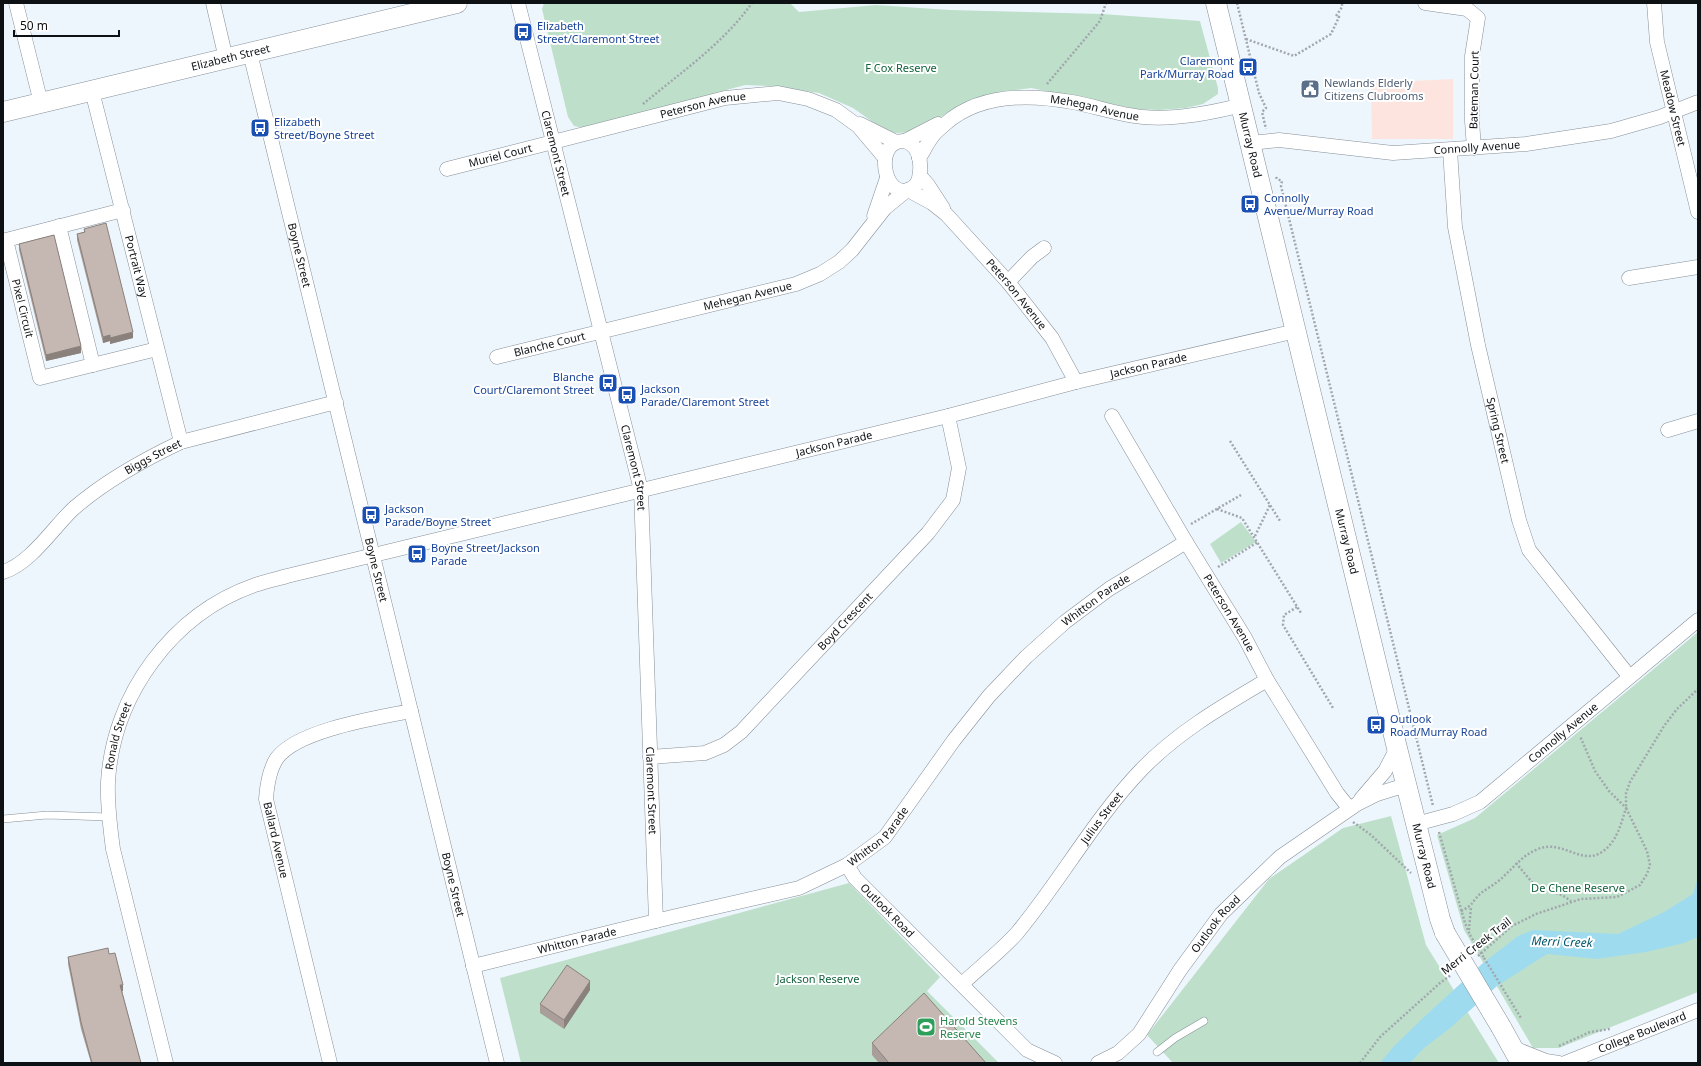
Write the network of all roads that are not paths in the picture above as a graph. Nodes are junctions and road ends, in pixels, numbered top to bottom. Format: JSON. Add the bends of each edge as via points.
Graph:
{"nodes":[{"id":1,"x":16,"y":3,"type":"edge"},
{"id":2,"x":213,"y":3,"type":"edge"},
{"id":3,"x":457,"y":3,"type":"edge"},
{"id":4,"x":518,"y":3,"type":"edge"},
{"id":5,"x":1216,"y":3,"type":"edge"},
{"id":6,"x":1425,"y":3,"type":"edge"},
{"id":7,"x":1654,"y":3,"type":"edge"},
{"id":8,"x":415,"y":8,"type":"edge"},
{"id":9,"x":250,"y":53,"type":"junction"},
{"id":10,"x":226,"y":59,"type":"junction"},
{"id":11,"x":92,"y":91,"type":"junction"},
{"id":12,"x":1698,"y":102,"type":"edge"},
{"id":13,"x":41,"y":103,"type":"junction"},
{"id":14,"x":1242,"y":105,"type":"junction"},
{"id":15,"x":3,"y":112,"type":"edge"},
{"id":16,"x":1674,"y":112,"type":"junction"},
{"id":17,"x":951,"y":119,"type":"junction"},
{"id":18,"x":850,"y":120,"type":"junction"},
{"id":19,"x":554,"y":142,"type":"junction"},
{"id":20,"x":901,"y":142,"type":"junction"},
{"id":21,"x":1260,"y":142,"type":"junction"},
{"id":22,"x":1474,"y":148,"type":"junction"},
{"id":23,"x":1450,"y":150,"type":"junction"},
{"id":24,"x":885,"y":158,"type":"junction"},
{"id":25,"x":920,"y":158,"type":"junction"},
{"id":26,"x":447,"y":169,"type":"dead end"},
{"id":27,"x":920,"y":176,"type":"junction"},
{"id":28,"x":887,"y":178,"type":"junction"},
{"id":29,"x":907,"y":190,"type":"junction"},
{"id":30,"x":123,"y":210,"type":"junction"},
{"id":31,"x":1698,"y":212,"type":"edge"},
{"id":32,"x":946,"y":214,"type":"junction"},
{"id":33,"x":872,"y":222,"type":"junction"},
{"id":34,"x":59,"y":226,"type":"junction"},
{"id":35,"x":1044,"y":248,"type":"dead end"},
{"id":36,"x":1698,"y":267,"type":"edge"},
{"id":37,"x":1629,"y":278,"type":"dead end"},
{"id":38,"x":1008,"y":282,"type":"junction"},
{"id":39,"x":601,"y":330,"type":"junction"},
{"id":40,"x":1296,"y":331,"type":"junction"},
{"id":41,"x":157,"y":349,"type":"junction"},
{"id":42,"x":497,"y":357,"type":"dead end"},
{"id":43,"x":92,"y":365,"type":"junction"},
{"id":44,"x":1076,"y":382,"type":"junction"},
{"id":45,"x":336,"y":402,"type":"junction"},
{"id":46,"x":948,"y":416,"type":"junction"},
{"id":47,"x":1112,"y":416,"type":"dead end"},
{"id":48,"x":1698,"y":421,"type":"edge"},
{"id":49,"x":1668,"y":430,"type":"dead end"},
{"id":50,"x":181,"y":442,"type":"junction"},
{"id":51,"x":641,"y":490,"type":"junction"},
{"id":52,"x":1182,"y":536,"type":"junction"},
{"id":53,"x":373,"y":556,"type":"junction"},
{"id":54,"x":3,"y":572,"type":"edge"},
{"id":55,"x":1698,"y":620,"type":"edge"},
{"id":56,"x":1629,"y":676,"type":"junction"},
{"id":57,"x":1268,"y":680,"type":"junction"},
{"id":58,"x":411,"y":711,"type":"junction"},
{"id":59,"x":1397,"y":748,"type":"junction"},
{"id":60,"x":650,"y":757,"type":"junction"},
{"id":61,"x":1406,"y":785,"type":"junction"},
{"id":62,"x":1350,"y":808,"type":"junction"},
{"id":63,"x":108,"y":817,"type":"junction"},
{"id":64,"x":3,"y":818,"type":"edge"},
{"id":65,"x":1416,"y":824,"type":"junction"},
{"id":66,"x":847,"y":866,"type":"junction"},
{"id":67,"x":656,"y":921,"type":"junction"},
{"id":68,"x":473,"y":966,"type":"junction"},
{"id":69,"x":962,"y":984,"type":"junction"},
{"id":70,"x":1698,"y":1010,"type":"edge"},
{"id":71,"x":1204,"y":1021,"type":"dead end"},
{"id":72,"x":1157,"y":1052,"type":"dead end"},
{"id":73,"x":1516,"y":1055,"type":"edge"},
{"id":74,"x":166,"y":1063,"type":"edge"},
{"id":75,"x":330,"y":1063,"type":"edge"},
{"id":76,"x":497,"y":1063,"type":"edge"},
{"id":77,"x":1055,"y":1063,"type":"edge"},
{"id":78,"x":1098,"y":1063,"type":"edge"},
{"id":79,"x":1559,"y":1063,"type":"edge"},
{"id":80,"x":1565,"y":1063,"type":"edge"}],
"edges":[{"from":1,"to":13,"type":"street"},
{"from":2,"to":10,"type":"street"},
{"from":3,"to":8,"type":"main road","name":"Elizabeth Street"},
{"from":4,"to":19,"type":"street","name":"Claremont Street"},
{"from":5,"to":14,"type":"main road","name":"Murray Road"},
{"from":6,"to":22,"type":"street","name":"Bateman Court","via":[[1467,9],[1478,18],[1472,56]]},
{"from":7,"to":16,"type":"street","name":"Meadow Street","via":[[1657,42]]},
{"from":8,"to":9,"type":"main road","name":"Elizabeth Street"},
{"from":9,"to":10,"type":"main road","name":"Elizabeth Street"},
{"from":9,"to":45,"type":"street","name":"Boyne Street"},
{"from":10,"to":11,"type":"main road","name":"Elizabeth Street"},
{"from":11,"to":13,"type":"main road","name":"Elizabeth Street"},
{"from":11,"to":30,"type":"street","name":"Portrait Way"},
{"from":12,"to":16,"type":"street","name":"Connolly Avenue"},
{"from":13,"to":15,"type":"main road","name":"Elizabeth Street"},
{"from":14,"to":17,"type":"street","name":"Mehegan Avenue","via":[[1180,116],[1143,117],[1042,97],[1000,99],[984,102]]},
{"from":14,"to":21,"type":"main road","name":"Murray Road"},
{"from":16,"to":22,"type":"street","name":"Connolly Avenue","via":[[1611,131],[1526,144]]},
{"from":16,"to":31,"type":"street","name":"Meadow Street"},
{"from":17,"to":20,"type":"street","name":"Mehegan Avenue"},
{"from":17,"to":25,"type":"street","name":"Mehegan Avenue","via":[[933,136]]},
{"from":18,"to":19,"type":"street","name":"Peterson Avenue","via":[[836,110],[808,100],[778,93],[752,94],[725,98]]},
{"from":18,"to":20,"type":"street","name":"Peterson Avenue"},
{"from":18,"to":24,"type":"street","name":"Peterson Avenue","via":[[863,131]]},
{"from":19,"to":26,"type":"street","name":"Muriel Court"},
{"from":19,"to":39,"type":"street","name":"Claremont Street"},
{"from":20,"to":24,"type":"street","via":[[889,147]]},
{"from":20,"to":25,"type":"street","via":[[915,147]]},
{"from":21,"to":23,"type":"street","name":"Connolly Avenue","via":[[1279,140],[1393,153]]},
{"from":21,"to":40,"type":"main road","name":"Murray Road"},
{"from":22,"to":23,"type":"street","name":"Connolly Avenue"},
{"from":23,"to":56,"type":"street","name":"Spring Street","via":[[1455,227],[1478,345],[1529,550]]},
{"from":24,"to":28,"type":"street"},
{"from":25,"to":27,"type":"street"},
{"from":27,"to":29,"type":"street","via":[[914,187]]},
{"from":27,"to":32,"type":"street","name":"Peterson Avenue"},
{"from":28,"to":29,"type":"street","via":[[893,187]]},
{"from":28,"to":33,"type":"street","name":"Mehegan Avenue"},
{"from":29,"to":32,"type":"street","name":"Peterson Avenue","via":[[932,203]]},
{"from":29,"to":33,"type":"street","name":"Mehegan Avenue","via":[[893,200]]},
{"from":30,"to":34,"type":"street","name":"Pixel Circuit"},
{"from":30,"to":41,"type":"street","name":"Portrait Way"},
{"from":32,"to":38,"type":"street","name":"Peterson Avenue"},
{"from":33,"to":39,"type":"street","name":"Mehegan Avenue","via":[[852,250],[839,262],[820,274],[796,284]]},
{"from":34,"to":43,"type":"street"},
{"from":34,"to":43,"type":"street","name":"Pixel Circuit","via":[[6,240],[40,378]]},
{"from":35,"to":38,"type":"street"},
{"from":36,"to":37,"type":"street"},
{"from":38,"to":44,"type":"street","name":"Peterson Avenue","via":[[1052,338]]},
{"from":39,"to":42,"type":"street","name":"Blanche Court"},
{"from":39,"to":51,"type":"street","name":"Claremont Street"},
{"from":40,"to":44,"type":"street","name":"Jackson Parade"},
{"from":40,"to":59,"type":"main road","name":"Murray Road"},
{"from":41,"to":43,"type":"street","name":"Pixel Circuit"},
{"from":41,"to":50,"type":"street","name":"Portrait Way"},
{"from":44,"to":46,"type":"street","name":"Jackson Parade"},
{"from":45,"to":50,"type":"street","name":"Biggs Street"},
{"from":45,"to":53,"type":"street","name":"Boyne Street"},
{"from":46,"to":51,"type":"street","name":"Jackson Parade"},
{"from":46,"to":60,"type":"street","name":"Boyd Crescent","via":[[959,468],[953,500],[928,533],[741,732],[724,745],[705,753]]},
{"from":47,"to":52,"type":"street","name":"Peterson Avenue"},
{"from":48,"to":49,"type":"street"},
{"from":50,"to":54,"type":"street","name":"Biggs Street","via":[[109,482],[73,509],[29,555]]},
{"from":51,"to":53,"type":"street","name":"Jackson Parade"},
{"from":51,"to":60,"type":"street","name":"Claremont Street"},
{"from":52,"to":57,"type":"street","name":"Peterson Avenue"},
{"from":52,"to":66,"type":"street","name":"Whitton Parade","via":[[1065,622],[1026,657],[989,696],[954,740],[885,837]]},
{"from":53,"to":58,"type":"street","name":"Boyne Street"},
{"from":53,"to":63,"type":"street","name":"Ronald Street","via":[[255,585],[223,600],[178,632],[137,683],[123,715],[112,750],[108,782]]},
{"from":55,"to":56,"type":"street","name":"Connolly Avenue"},
{"from":56,"to":65,"type":"street","name":"Connolly Avenue","via":[[1480,802],[1453,814]]},
{"from":57,"to":62,"type":"street","name":"Peterson Avenue","via":[[1338,793]]},
{"from":57,"to":69,"type":"street","name":"Julius Street","via":[[1204,717],[1170,743],[1142,770],[1090,830],[1016,934]]},
{"from":58,"to":68,"type":"street","name":"Boyne Street"},
{"from":58,"to":75,"type":"street","name":"Ballard Avenue","via":[[333,729],[297,742],[277,759],[267,784],[266,799]]},
{"from":59,"to":61,"type":"main road","name":"Murray Road"},
{"from":59,"to":62,"type":"street","name":"Outlook Road","via":[[1385,770]]},
{"from":60,"to":67,"type":"street","name":"Claremont Street"},
{"from":61,"to":62,"type":"street","name":"Outlook Road","via":[[1377,794]]},
{"from":61,"to":65,"type":"main road","name":"Murray Road"},
{"from":62,"to":78,"type":"street","name":"Outlook Road","via":[[1280,857],[1221,914],[1180,970],[1139,1034],[1118,1053]]},
{"from":63,"to":64,"type":"lane","via":[[47,815]]},
{"from":63,"to":74,"type":"street","name":"Ronald Street","via":[[113,849]]},
{"from":65,"to":73,"type":"main road","name":"Murray Road","bridge":true,"via":[[1445,933]]},
{"from":66,"to":67,"type":"street","name":"Whitton Parade","via":[[799,888]]},
{"from":66,"to":69,"type":"street","name":"Outlook Road","via":[[855,878]]},
{"from":67,"to":68,"type":"street","name":"Whitton Parade"},
{"from":68,"to":76,"type":"street","name":"Boyne Street"},
{"from":69,"to":77,"type":"street","name":"Outlook Road","via":[[1027,1050]]},
{"from":70,"to":80,"type":"street","name":"College Boulevard"},
{"from":71,"to":72,"type":"lane"},
{"from":73,"to":79,"type":"street"}]}
